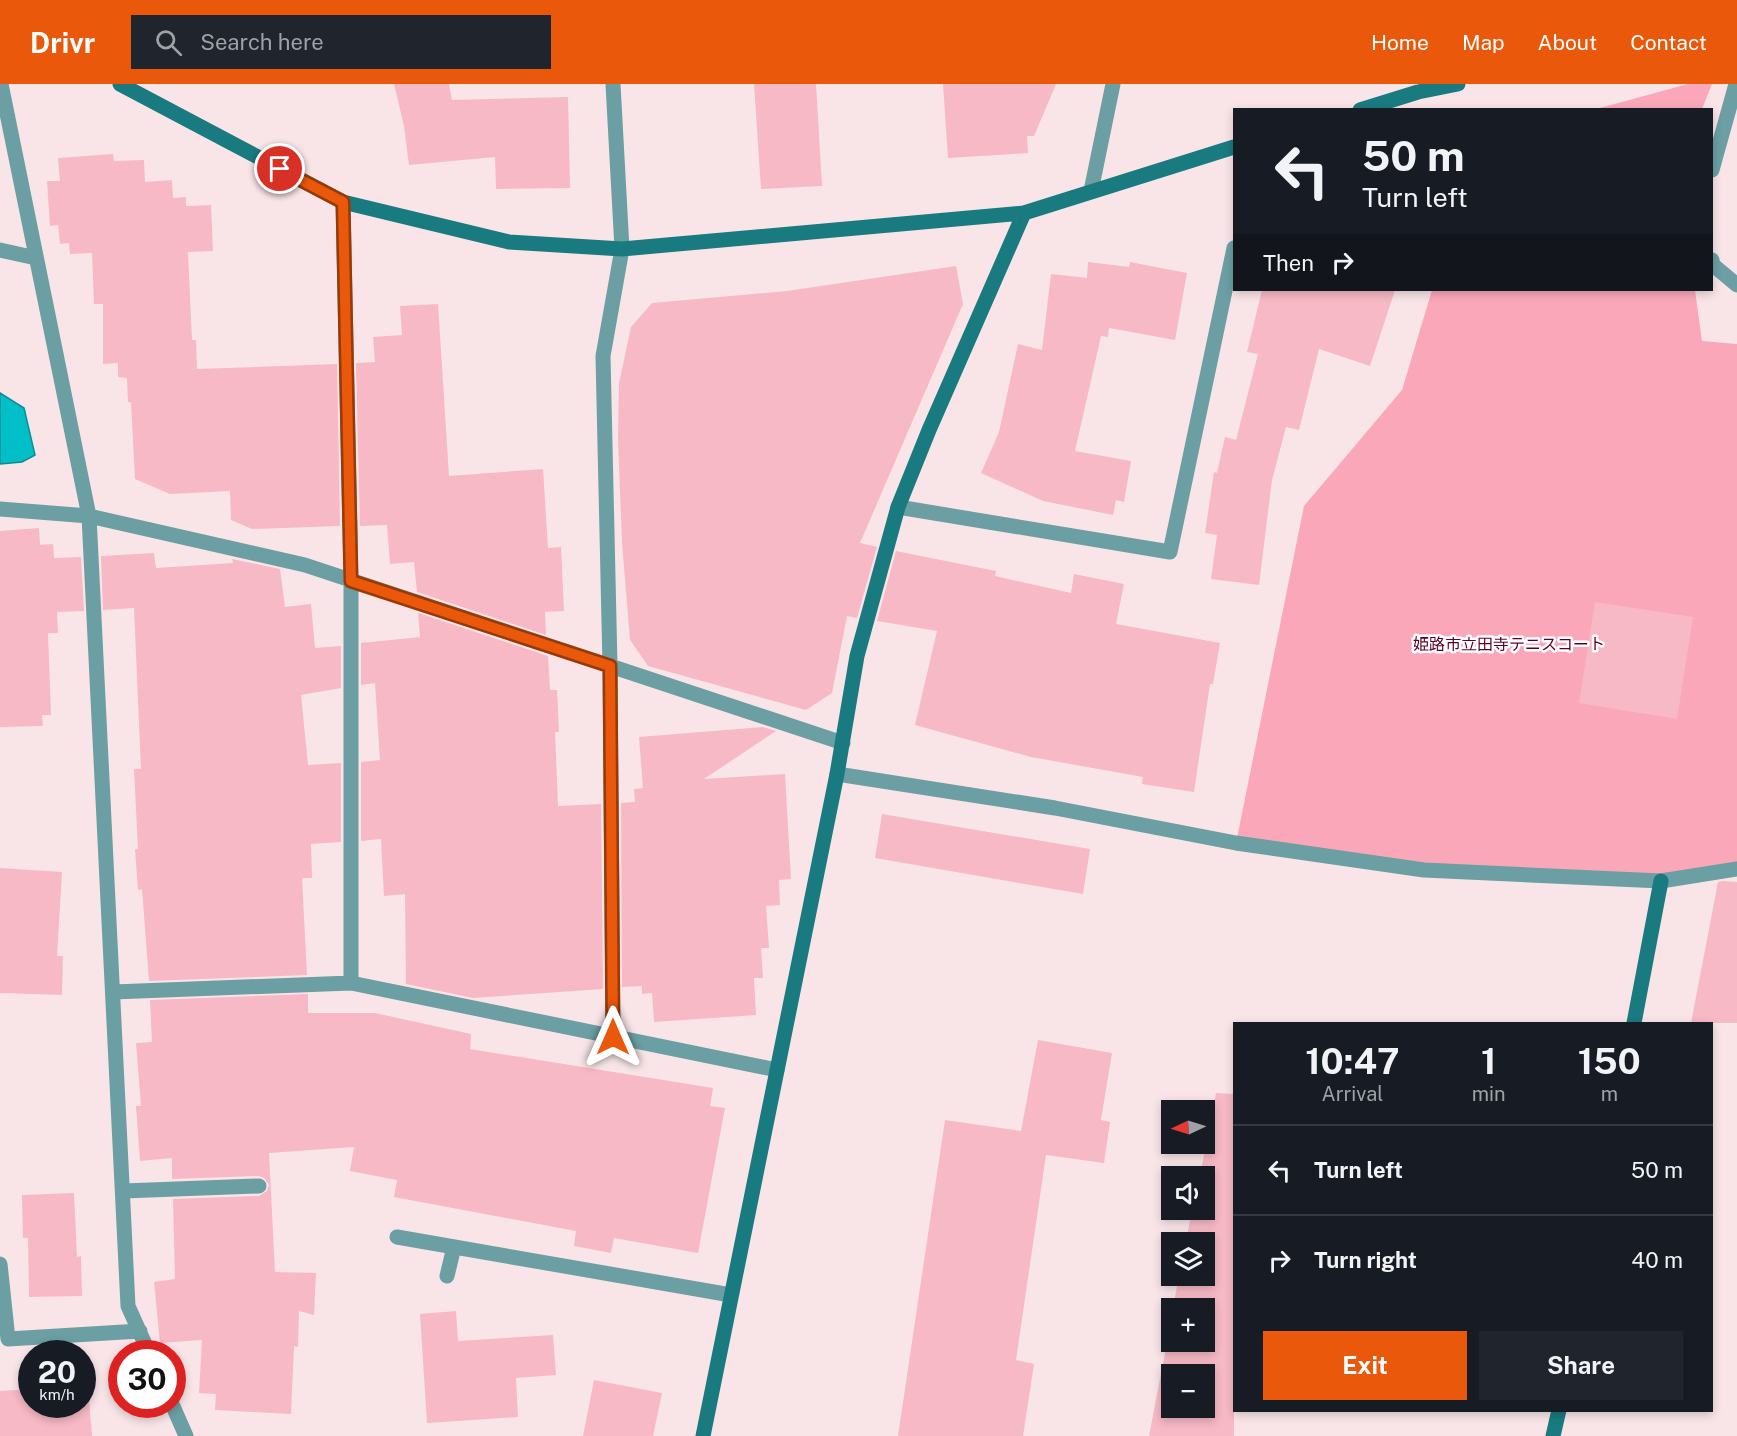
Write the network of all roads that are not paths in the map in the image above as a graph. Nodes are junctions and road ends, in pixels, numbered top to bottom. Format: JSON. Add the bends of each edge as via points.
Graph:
{"nodes":[{"id":1,"x":1,"y":84,"type":"edge"},
{"id":2,"x":120,"y":84,"type":"edge"},
{"id":3,"x":613,"y":84,"type":"edge"},
{"id":4,"x":1113,"y":84,"type":"edge"},
{"id":5,"x":1458,"y":84,"type":"edge"},
{"id":6,"x":1737,"y":84,"type":"edge"},
{"id":7,"x":1417,"y":88,"type":"edge"},
{"id":8,"x":1365,"y":108,"type":"edge"},
{"id":9,"x":1233,"y":147,"type":"edge"},
{"id":10,"x":1713,"y":167,"type":"edge"},
{"id":11,"x":1091,"y":191,"type":"junction"},
{"id":12,"x":343,"y":202,"type":"junction"},
{"id":13,"x":1024,"y":213,"type":"junction"},
{"id":14,"x":0,"y":249,"type":"edge"},
{"id":15,"x":621,"y":249,"type":"junction"},
{"id":16,"x":1233,"y":253,"type":"edge"},
{"id":17,"x":36,"y":258,"type":"junction"},
{"id":18,"x":1713,"y":265,"type":"edge"},
{"id":19,"x":1737,"y":285,"type":"edge"},
{"id":20,"x":898,"y":507,"type":"junction"},
{"id":21,"x":0,"y":509,"type":"edge"},
{"id":22,"x":89,"y":516,"type":"junction"},
{"id":23,"x":351,"y":581,"type":"junction"},
{"id":24,"x":610,"y":666,"type":"junction"},
{"id":25,"x":843,"y":743,"type":"junction"},
{"id":26,"x":837,"y":774,"type":"junction"},
{"id":27,"x":1737,"y":869,"type":"edge"},
{"id":28,"x":1661,"y":881,"type":"junction"},
{"id":29,"x":351,"y":983,"type":"junction"},
{"id":30,"x":113,"y":992,"type":"junction"},
{"id":31,"x":1634,"y":1022,"type":"edge"},
{"id":32,"x":613,"y":1037,"type":"junction"},
{"id":33,"x":777,"y":1070,"type":"junction"},
{"id":34,"x":260,"y":1186,"type":"dead end"},
{"id":35,"x":123,"y":1191,"type":"junction"},
{"id":36,"x":397,"y":1237,"type":"dead end"},
{"id":37,"x":454,"y":1247,"type":"junction"},
{"id":38,"x":0,"y":1264,"type":"edge"},
{"id":39,"x":447,"y":1276,"type":"dead end"},
{"id":40,"x":731,"y":1295,"type":"junction"},
{"id":41,"x":140,"y":1331,"type":"junction"},
{"id":42,"x":144,"y":1340,"type":"edge"},
{"id":43,"x":1558,"y":1412,"type":"edge"},
{"id":44,"x":178,"y":1418,"type":"edge"},
{"id":45,"x":186,"y":1436,"type":"edge"},
{"id":46,"x":703,"y":1436,"type":"edge"},
{"id":47,"x":1554,"y":1436,"type":"edge"}],
"edges":[{"from":1,"to":17,"type":"street"},
{"from":2,"to":12,"type":"street"},
{"from":3,"to":15,"type":"street"},
{"from":4,"to":11,"type":"street"},
{"from":5,"to":7,"type":"street"},
{"from":6,"to":10,"type":"street"},
{"from":7,"to":8,"type":"street"},
{"from":9,"to":11,"type":"street"},
{"from":11,"to":13,"type":"street"},
{"from":12,"to":15,"type":"street","via":[[509,242]]},
{"from":12,"to":23,"type":"street"},
{"from":13,"to":15,"type":"street"},
{"from":13,"to":20,"type":"street"},
{"from":14,"to":17,"type":"street"},
{"from":15,"to":24,"type":"street","via":[[603,356]]},
{"from":16,"to":20,"type":"street","via":[[1170,552]]},
{"from":17,"to":22,"type":"street"},
{"from":18,"to":19,"type":"street"},
{"from":20,"to":25,"type":"street","via":[[857,656]]},
{"from":21,"to":22,"type":"street"},
{"from":22,"to":23,"type":"street","via":[[305,565]]},
{"from":22,"to":30,"type":"street"},
{"from":23,"to":24,"type":"street"},
{"from":23,"to":29,"type":"street"},
{"from":24,"to":25,"type":"street"},
{"from":24,"to":32,"type":"street"},
{"from":25,"to":26,"type":"street"},
{"from":26,"to":28,"type":"street","via":[[1055,808],[1236,843],[1424,870]]},
{"from":26,"to":33,"type":"street"},
{"from":27,"to":28,"type":"street"},
{"from":28,"to":31,"type":"street"},
{"from":29,"to":30,"type":"street"},
{"from":29,"to":32,"type":"street"},
{"from":30,"to":35,"type":"street"},
{"from":32,"to":33,"type":"street"},
{"from":33,"to":40,"type":"street"},
{"from":34,"to":35,"type":"street"},
{"from":35,"to":41,"type":"street","via":[[129,1306]]},
{"from":36,"to":37,"type":"street"},
{"from":37,"to":39,"type":"street"},
{"from":37,"to":40,"type":"street"},
{"from":38,"to":41,"type":"street","via":[[8,1339]]},
{"from":40,"to":46,"type":"street"},
{"from":41,"to":42,"type":"street"},
{"from":43,"to":47,"type":"street"},
{"from":44,"to":45,"type":"street"}]}
